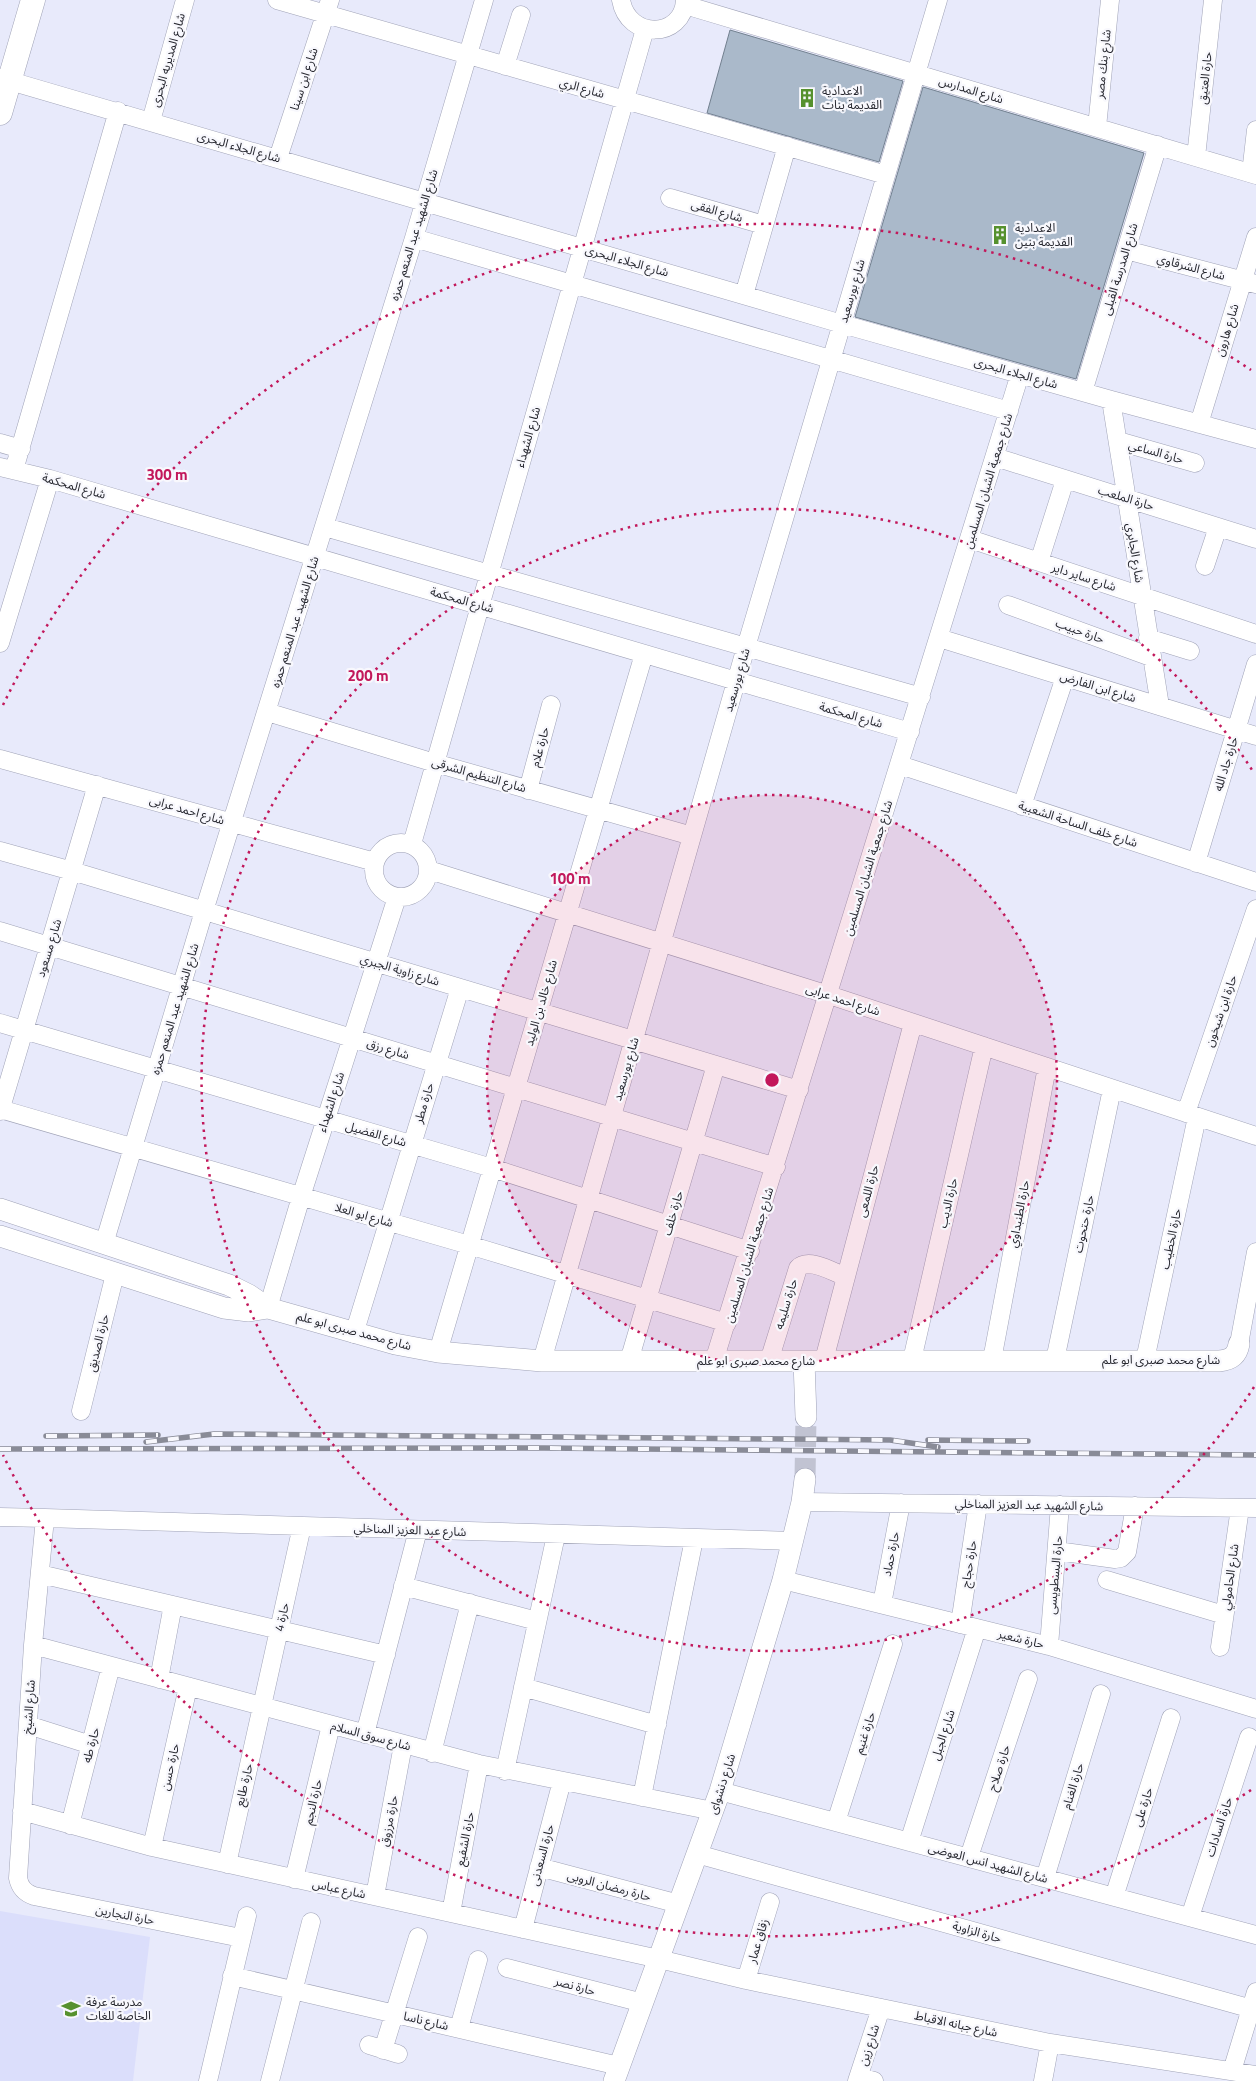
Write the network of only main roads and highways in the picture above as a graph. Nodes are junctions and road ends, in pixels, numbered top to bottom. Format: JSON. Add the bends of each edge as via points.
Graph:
{"nodes":[{"id":1,"x":32,"y":0,"type":"edge"},
{"id":2,"x":5,"y":79,"type":"edge"},
{"id":3,"x":0,"y":113,"type":"edge"}],
"edges":[{"from":1,"to":2,"type":"main road"},
{"from":2,"to":3,"type":"main road"}]}
